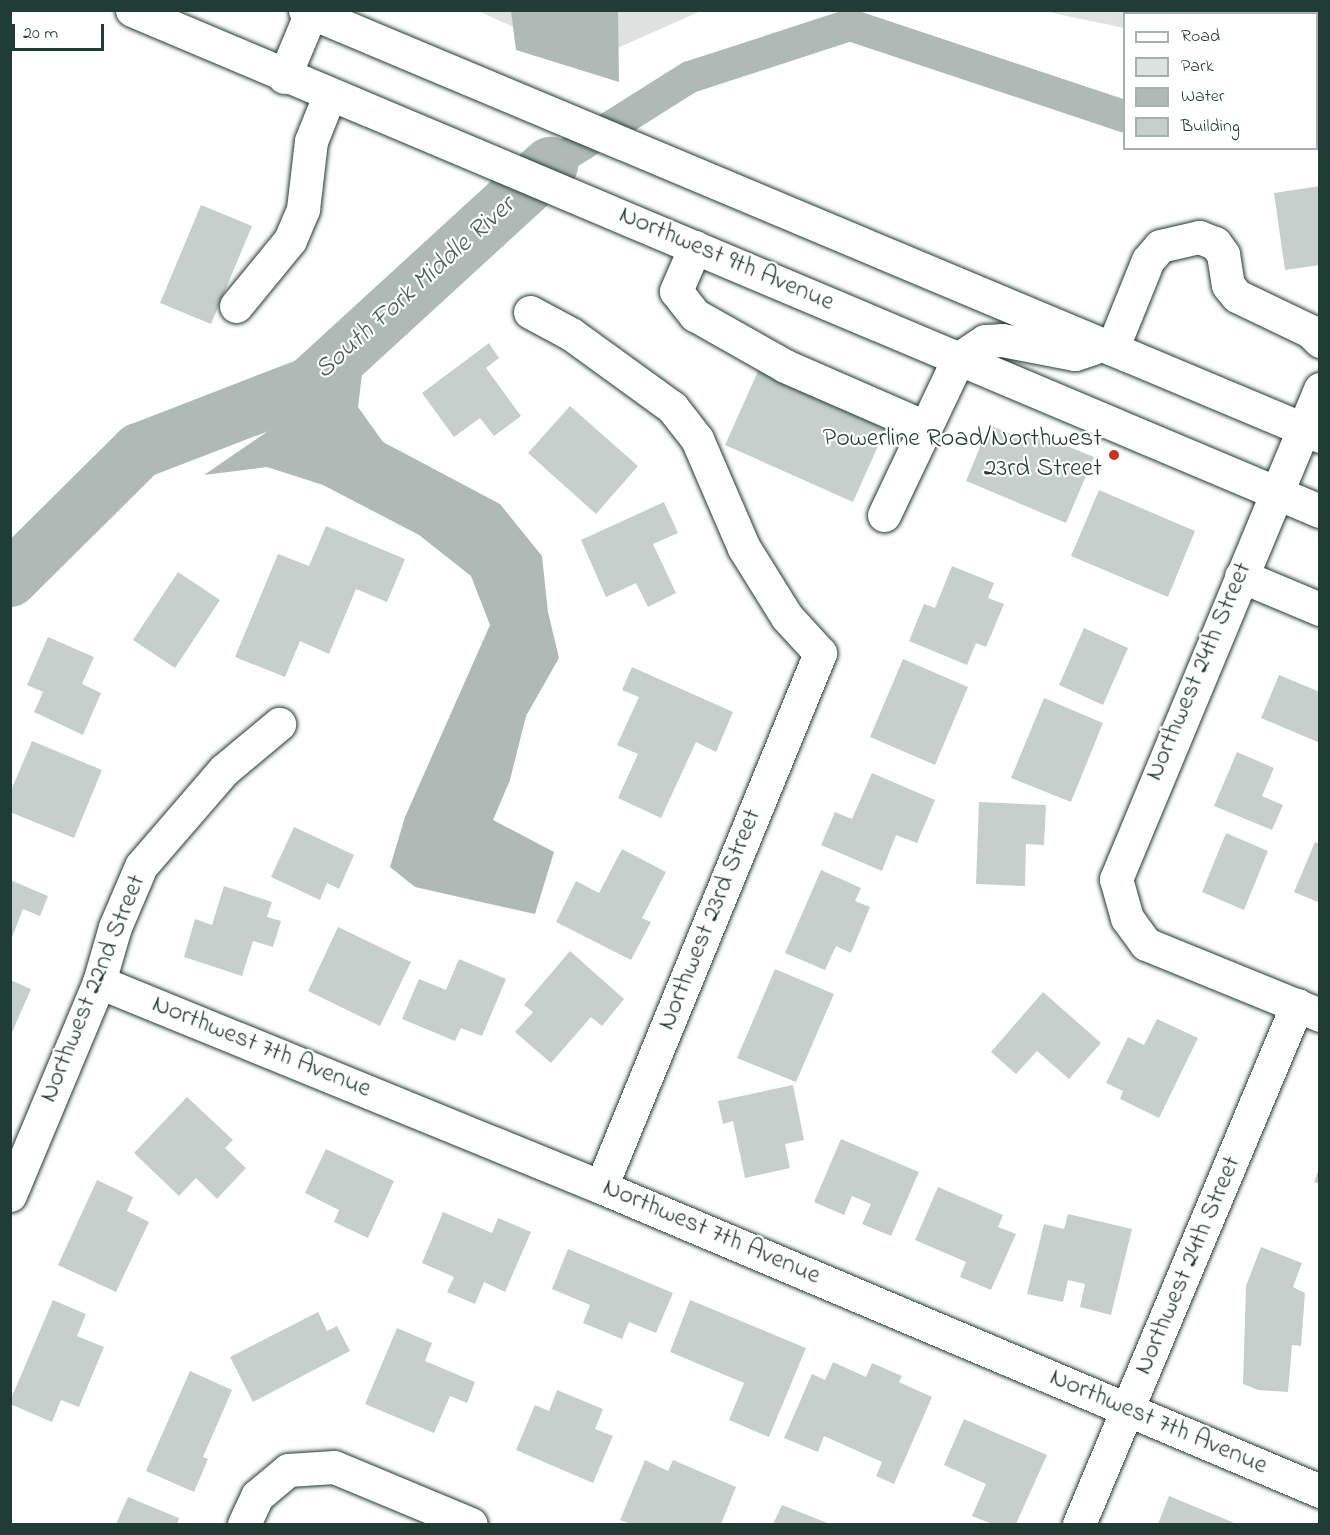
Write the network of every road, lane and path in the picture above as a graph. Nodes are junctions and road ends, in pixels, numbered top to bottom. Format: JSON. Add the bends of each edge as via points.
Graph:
{"nodes":[{"id":1,"x":132,"y":10,"type":"edge"},
{"id":2,"x":309,"y":11,"type":"edge"},
{"id":3,"x":284,"y":77,"type":"junction"},
{"id":4,"x":329,"y":96,"type":"junction"},
{"id":5,"x":695,"y":247,"type":"junction"},
{"id":6,"x":236,"y":306,"type":"dead end"},
{"id":7,"x":530,"y":312,"type":"dead end"},
{"id":8,"x":1320,"y":341,"type":"edge"},
{"id":9,"x":1106,"y":347,"type":"junction"},
{"id":10,"x":958,"y":359,"type":"junction"},
{"id":11,"x":1320,"y":389,"type":"edge"},
{"id":12,"x":926,"y":427,"type":"junction"},
{"id":13,"x":1311,"y":432,"type":"edge"},
{"id":14,"x":1275,"y":492,"type":"junction"},
{"id":15,"x":1320,"y":511,"type":"edge"},
{"id":16,"x":884,"y":515,"type":"dead end"},
{"id":17,"x":1241,"y":576,"type":"junction"},
{"id":18,"x":1320,"y":609,"type":"edge"},
{"id":19,"x":279,"y":724,"type":"dead end"},
{"id":20,"x":99,"y":982,"type":"junction"},
{"id":21,"x":1308,"y":1010,"type":"edge"},
{"id":22,"x":601,"y":1186,"type":"junction"},
{"id":23,"x":10,"y":1195,"type":"edge"},
{"id":24,"x":1128,"y":1412,"type":"junction"},
{"id":25,"x":1320,"y":1491,"type":"edge"},
{"id":26,"x":244,"y":1524,"type":"edge"},
{"id":27,"x":471,"y":1524,"type":"edge"},
{"id":28,"x":1078,"y":1524,"type":"edge"}],
"edges":[{"from":1,"to":3,"type":"street","name":"Northwest 9th Avenue"},
{"from":2,"to":3,"type":"street"},
{"from":2,"to":9,"type":"street"},
{"from":3,"to":4,"type":"street","name":"Northwest 9th Avenue"},
{"from":4,"to":5,"type":"street","name":"Northwest 9th Avenue"},
{"from":4,"to":6,"type":"street","via":[[311,141],[303,209],[290,240]]},
{"from":5,"to":10,"type":"street","name":"Northwest 9th Avenue"},
{"from":5,"to":12,"type":"street","via":[[676,291],[695,315],[785,366]]},
{"from":7,"to":22,"type":"street","name":"Northwest 23rd Street","via":[[571,334],[672,407],[697,440],[744,548],[787,616],[820,653]]},
{"from":8,"to":9,"type":"street","via":[[1310,331],[1237,296],[1228,285],[1223,254],[1215,243],[1199,237],[1160,246],[1148,261]]},
{"from":9,"to":10,"type":"street","via":[[1075,354],[1002,340],[985,341]]},
{"from":9,"to":13,"type":"street"},
{"from":10,"to":12,"type":"street"},
{"from":10,"to":14,"type":"street","name":"Northwest 9th Avenue"},
{"from":11,"to":13,"type":"street","name":"Northwest 24th Street"},
{"from":12,"to":16,"type":"street"},
{"from":13,"to":14,"type":"street","name":"Northwest 24th Street"},
{"from":14,"to":15,"type":"street","name":"Northwest 9th Avenue"},
{"from":14,"to":17,"type":"street","name":"Northwest 24th Street"},
{"from":17,"to":18,"type":"street"},
{"from":17,"to":21,"type":"street","name":"Northwest 24th Street","via":[[1116,879],[1127,918],[1146,944]]},
{"from":19,"to":20,"type":"street","name":"Northwest 22nd Street","via":[[224,770],[141,866],[115,927]]},
{"from":20,"to":22,"type":"street","name":"Northwest 7th Avenue"},
{"from":20,"to":23,"type":"street","name":"Northwest 22nd Street"},
{"from":21,"to":24,"type":"street","name":"Northwest 24th Street"},
{"from":22,"to":24,"type":"street","name":"Northwest 7th Avenue"},
{"from":24,"to":25,"type":"street","name":"Northwest 7th Avenue"},
{"from":24,"to":28,"type":"street","name":"Northwest 24th Street"},
{"from":26,"to":27,"type":"street","via":[[257,1496],[288,1470],[334,1467]]}]}
